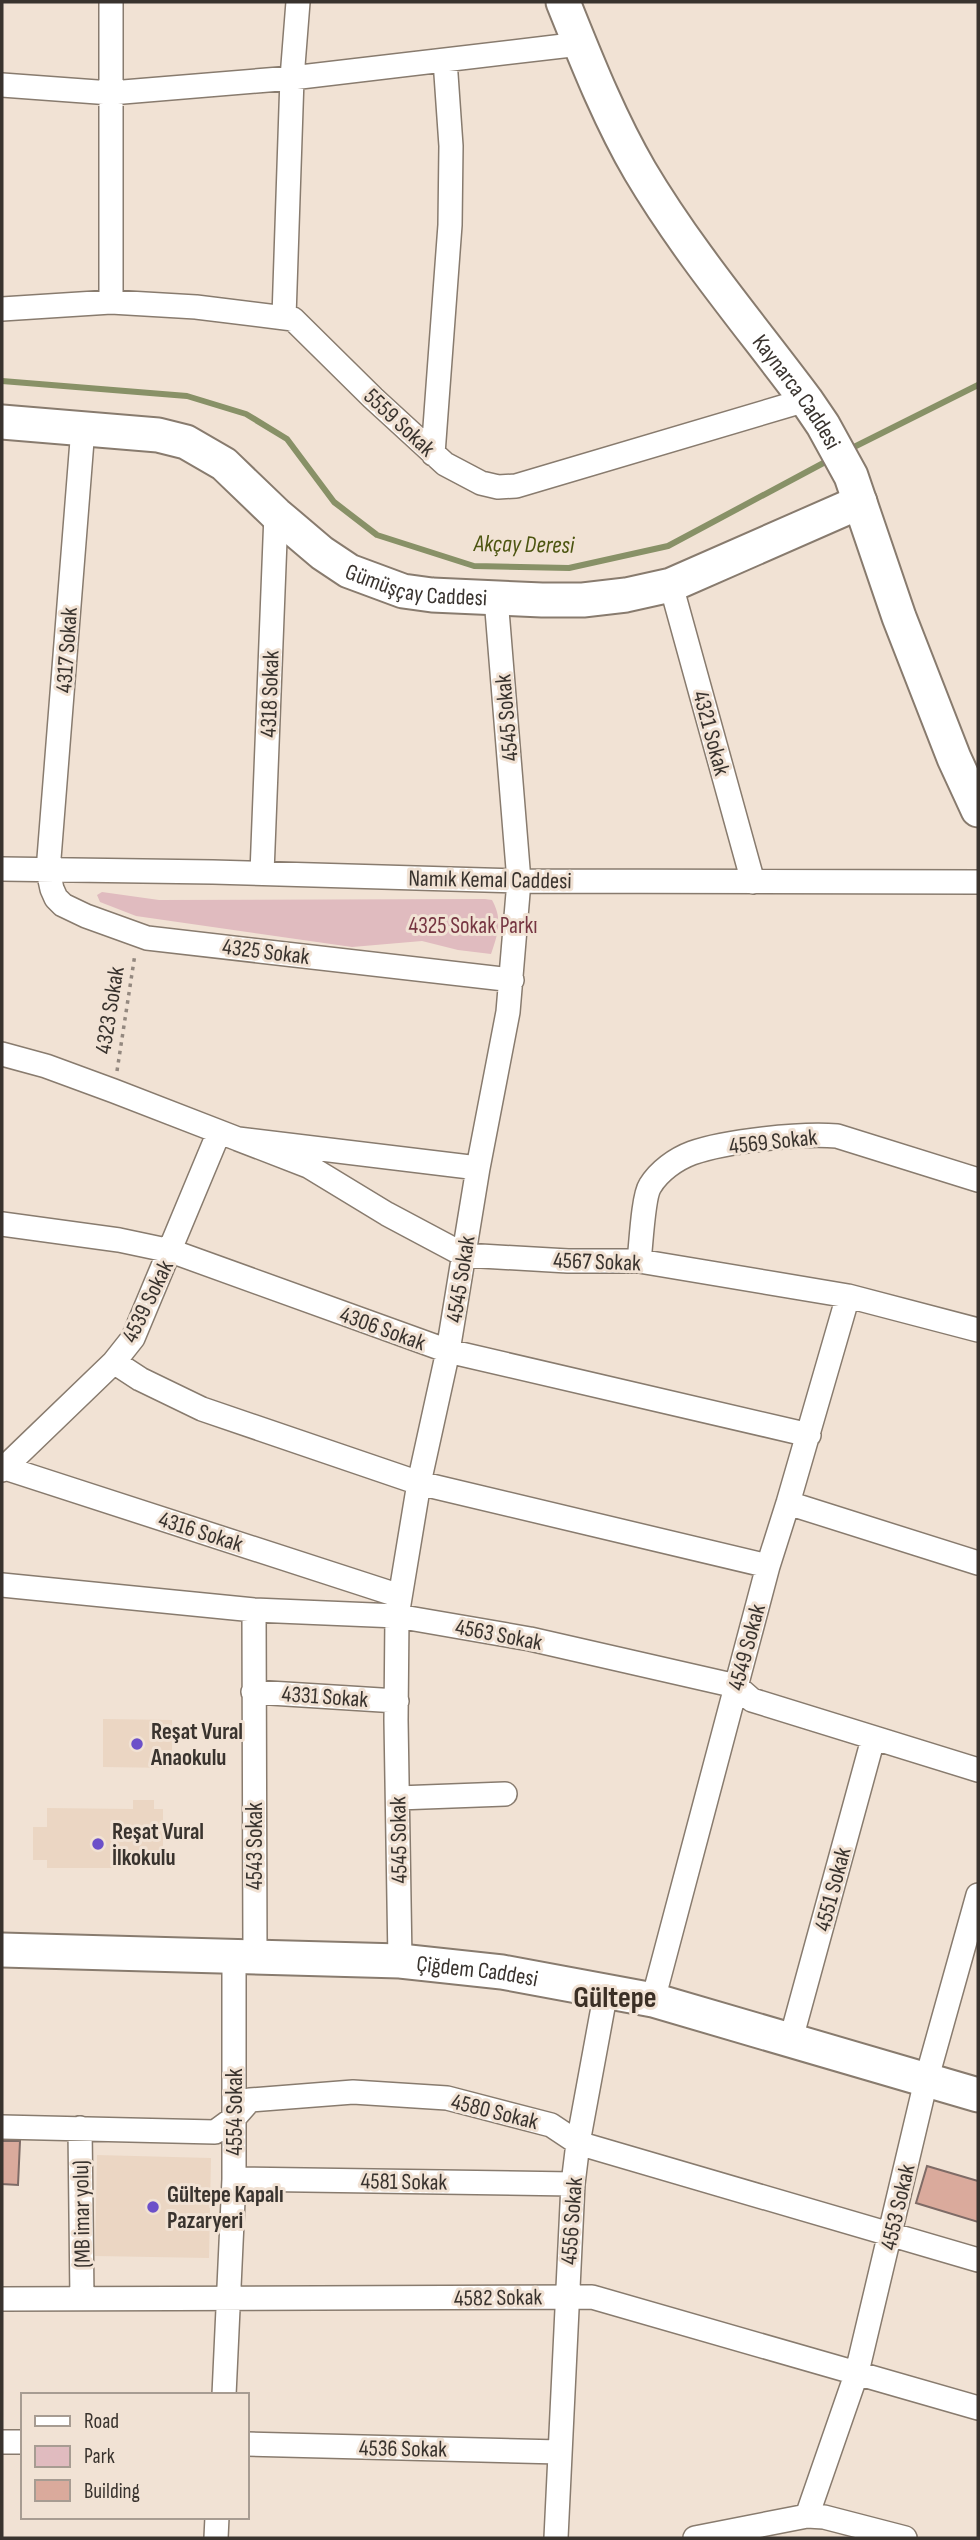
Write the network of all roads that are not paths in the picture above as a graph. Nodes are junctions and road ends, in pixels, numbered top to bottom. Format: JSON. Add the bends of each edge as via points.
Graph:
{"nodes":[{"id":1,"x":111,"y":2,"type":"edge"},
{"id":2,"x":298,"y":2,"type":"edge"},
{"id":3,"x":563,"y":2,"type":"edge"},
{"id":4,"x":580,"y":44,"type":"junction"},
{"id":5,"x":445,"y":60,"type":"junction"},
{"id":6,"x":292,"y":78,"type":"junction"},
{"id":7,"x":2,"y":85,"type":"edge"},
{"id":8,"x":111,"y":93,"type":"junction"},
{"id":9,"x":111,"y":302,"type":"junction"},
{"id":10,"x":2,"y":309,"type":"edge"},
{"id":11,"x":284,"y":317,"type":"junction"},
{"id":12,"x":806,"y":400,"type":"junction"},
{"id":13,"x":2,"y":422,"type":"edge"},
{"id":14,"x":83,"y":428,"type":"junction"},
{"id":15,"x":433,"y":454,"type":"junction"},
{"id":16,"x":860,"y":502,"type":"junction"},
{"id":17,"x":275,"y":514,"type":"junction"},
{"id":18,"x":671,"y":585,"type":"junction"},
{"id":19,"x":496,"y":598,"type":"junction"},
{"id":20,"x":978,"y":810,"type":"edge"},
{"id":21,"x":2,"y":869,"type":"edge"},
{"id":22,"x":48,"y":871,"type":"junction"},
{"id":23,"x":262,"y":873,"type":"junction"},
{"id":24,"x":519,"y":881,"type":"junction"},
{"id":25,"x":754,"y":882,"type":"junction"},
{"id":26,"x":978,"y":882,"type":"edge"},
{"id":27,"x":512,"y":980,"type":"junction"},
{"id":28,"x":2,"y":1054,"type":"edge"},
{"id":29,"x":228,"y":1136,"type":"junction"},
{"id":30,"x":478,"y":1168,"type":"junction"},
{"id":31,"x":978,"y":1180,"type":"edge"},
{"id":32,"x":2,"y":1224,"type":"edge"},
{"id":33,"x":171,"y":1251,"type":"junction"},
{"id":34,"x":464,"y":1255,"type":"junction"},
{"id":35,"x":639,"y":1261,"type":"junction"},
{"id":36,"x":848,"y":1296,"type":"junction"},
{"id":37,"x":978,"y":1331,"type":"edge"},
{"id":38,"x":448,"y":1351,"type":"junction"},
{"id":39,"x":114,"y":1362,"type":"junction"},
{"id":40,"x":809,"y":1435,"type":"junction"},
{"id":41,"x":2,"y":1468,"type":"edge"},
{"id":42,"x":419,"y":1483,"type":"junction"},
{"id":43,"x":788,"y":1503,"type":"junction"},
{"id":44,"x":978,"y":1563,"type":"edge"},
{"id":45,"x":768,"y":1566,"type":"junction"},
{"id":46,"x":2,"y":1585,"type":"edge"},
{"id":47,"x":399,"y":1606,"type":"junction"},
{"id":48,"x":254,"y":1610,"type":"junction"},
{"id":49,"x":736,"y":1686,"type":"junction"},
{"id":50,"x":253,"y":1692,"type":"junction"},
{"id":51,"x":397,"y":1701,"type":"junction"},
{"id":52,"x":873,"y":1739,"type":"junction"},
{"id":53,"x":978,"y":1770,"type":"edge"},
{"id":54,"x":505,"y":1794,"type":"dead end"},
{"id":55,"x":398,"y":1798,"type":"junction"},
{"id":56,"x":978,"y":1895,"type":"edge"},
{"id":57,"x":2,"y":1950,"type":"edge"},
{"id":58,"x":244,"y":1956,"type":"junction"},
{"id":59,"x":401,"y":1961,"type":"junction"},
{"id":60,"x":606,"y":1991,"type":"junction"},
{"id":61,"x":653,"y":2000,"type":"junction"},
{"id":62,"x":791,"y":2039,"type":"junction"},
{"id":63,"x":926,"y":2081,"type":"junction"},
{"id":64,"x":978,"y":2095,"type":"edge"},
{"id":65,"x":234,"y":2118,"type":"junction"},
{"id":66,"x":2,"y":2127,"type":"edge"},
{"id":67,"x":80,"y":2128,"type":"junction"},
{"id":68,"x":578,"y":2143,"type":"junction"},
{"id":69,"x":234,"y":2179,"type":"junction"},
{"id":70,"x":573,"y":2184,"type":"junction"},
{"id":71,"x":891,"y":2236,"type":"junction"},
{"id":72,"x":978,"y":2260,"type":"edge"},
{"id":73,"x":566,"y":2296,"type":"junction"},
{"id":74,"x":2,"y":2299,"type":"edge"},
{"id":75,"x":82,"y":2299,"type":"junction"},
{"id":76,"x":230,"y":2300,"type":"junction"},
{"id":77,"x":857,"y":2372,"type":"junction"},
{"id":78,"x":224,"y":2393,"type":"edge"},
{"id":79,"x":978,"y":2408,"type":"edge"},
{"id":80,"x":2,"y":2442,"type":"edge"},
{"id":81,"x":21,"y":2442,"type":"edge"},
{"id":82,"x":248,"y":2444,"type":"edge"},
{"id":83,"x":560,"y":2452,"type":"junction"},
{"id":84,"x":807,"y":2516,"type":"junction"},
{"id":85,"x":217,"y":2519,"type":"edge"},
{"id":86,"x":215,"y":2538,"type":"edge"},
{"id":87,"x":556,"y":2538,"type":"edge"},
{"id":88,"x":695,"y":2538,"type":"edge"},
{"id":89,"x":905,"y":2538,"type":"edge"}],
"edges":[{"from":1,"to":8,"type":"street"},
{"from":2,"to":6,"type":"street"},
{"from":3,"to":4,"type":"street","name":"Kaynarca Caddesi"},
{"from":4,"to":5,"type":"street"},
{"from":4,"to":12,"type":"street","name":"Kaynarca Caddesi","via":[[626,145],[655,195]]},
{"from":5,"to":6,"type":"street"},
{"from":5,"to":15,"type":"street","via":[[450,225]]},
{"from":6,"to":8,"type":"street"},
{"from":6,"to":11,"type":"street"},
{"from":7,"to":8,"type":"street"},
{"from":8,"to":9,"type":"street"},
{"from":9,"to":10,"type":"street","name":"5559 Sokak"},
{"from":9,"to":11,"type":"street","name":"5559 Sokak"},
{"from":11,"to":15,"type":"street","name":"5559 Sokak","via":[[303,327]]},
{"from":12,"to":15,"type":"street","name":"5559 Sokak","via":[[516,486],[481,484]]},
{"from":12,"to":16,"type":"street","name":"Kaynarca Caddesi","via":[[841,458]]},
{"from":13,"to":14,"type":"street","name":"Gümüşçay Caddesi"},
{"from":14,"to":17,"type":"street","name":"Gümüşçay Caddesi","via":[[186,442],[224,464]]},
{"from":14,"to":22,"type":"street","name":"4317 Sokak"},
{"from":16,"to":18,"type":"street","name":"Gümüşçay Caddesi"},
{"from":16,"to":20,"type":"street","name":"Kaynarca Caddesi","via":[[899,617]]},
{"from":17,"to":19,"type":"street","name":"Gümüşçay Caddesi","via":[[321,553],[377,583],[432,595]]},
{"from":17,"to":23,"type":"street","name":"4318 Sokak"},
{"from":18,"to":19,"type":"street","name":"Gümüşçay Caddesi","via":[[583,600]]},
{"from":18,"to":25,"type":"street","name":"4321 Sokak"},
{"from":19,"to":24,"type":"street","name":"4545 Sokak"},
{"from":21,"to":22,"type":"street","name":"Namık Kemal Caddesi"},
{"from":22,"to":23,"type":"street","name":"Namık Kemal Caddesi"},
{"from":22,"to":27,"type":"street","name":"4325 Sokak","via":[[56,898],[63,905],[138,935]]},
{"from":23,"to":24,"type":"street","name":"Namık Kemal Caddesi"},
{"from":24,"to":25,"type":"street","name":"Namık Kemal Caddesi"},
{"from":24,"to":27,"type":"street","name":"4545 Sokak"},
{"from":25,"to":26,"type":"street","name":"Namık Kemal Caddesi"},
{"from":27,"to":30,"type":"street","name":"4545 Sokak"},
{"from":28,"to":29,"type":"street","via":[[46,1066]]},
{"from":29,"to":30,"type":"street"},
{"from":29,"to":33,"type":"street","name":"4539 Sokak"},
{"from":29,"to":34,"type":"street","name":"4567 Sokak","via":[[308,1167]]},
{"from":30,"to":34,"type":"street","name":"4545 Sokak"},
{"from":31,"to":35,"type":"street","name":"4569 Sokak","via":[[836,1136],[741,1142],[693,1153],[664,1170],[648,1188]]},
{"from":32,"to":33,"type":"street","name":"4306 Sokak"},
{"from":33,"to":38,"type":"street","name":"4306 Sokak"},
{"from":33,"to":39,"type":"street","name":"4539 Sokak","via":[[133,1338]]},
{"from":34,"to":35,"type":"street","name":"4567 Sokak"},
{"from":34,"to":38,"type":"street","name":"4545 Sokak"},
{"from":35,"to":36,"type":"street","name":"4567 Sokak"},
{"from":36,"to":37,"type":"street","name":"4567 Sokak"},
{"from":36,"to":40,"type":"street","name":"4549 Sokak"},
{"from":38,"to":40,"type":"street","name":"4306 Sokak"},
{"from":38,"to":42,"type":"street","name":"4545 Sokak"},
{"from":39,"to":41,"type":"street","name":"4539 Sokak"},
{"from":39,"to":42,"type":"street","via":[[201,1409]]},
{"from":40,"to":43,"type":"street","name":"4549 Sokak"},
{"from":41,"to":47,"type":"street","name":"4316 Sokak"},
{"from":42,"to":45,"type":"street"},
{"from":42,"to":47,"type":"street","name":"4545 Sokak"},
{"from":43,"to":44,"type":"street"},
{"from":43,"to":45,"type":"street","name":"4549 Sokak"},
{"from":45,"to":49,"type":"street","name":"4549 Sokak"},
{"from":46,"to":48,"type":"street","name":"4563 Sokak"},
{"from":47,"to":48,"type":"street","name":"4563 Sokak"},
{"from":47,"to":49,"type":"street","name":"4563 Sokak"},
{"from":47,"to":51,"type":"street","name":"4545 Sokak"},
{"from":48,"to":50,"type":"street","name":"4543 Sokak"},
{"from":49,"to":52,"type":"street","name":"4563 Sokak","via":[[752,1700]]},
{"from":49,"to":61,"type":"street","name":"4549 Sokak"},
{"from":50,"to":51,"type":"street","name":"4331 Sokak"},
{"from":50,"to":58,"type":"street","name":"4543 Sokak"},
{"from":51,"to":55,"type":"street","name":"4545 Sokak"},
{"from":52,"to":53,"type":"street","name":"4563 Sokak"},
{"from":52,"to":62,"type":"street","name":"4551 Sokak"},
{"from":54,"to":55,"type":"street"},
{"from":55,"to":59,"type":"street","name":"4545 Sokak"},
{"from":56,"to":63,"type":"street","name":"4553 Sokak"},
{"from":57,"to":58,"type":"street","name":"Çiğdem Caddesi"},
{"from":58,"to":59,"type":"street","name":"Çiğdem Caddesi"},
{"from":58,"to":65,"type":"street","name":"4554 Sokak"},
{"from":59,"to":60,"type":"street","name":"Çiğdem Caddesi","via":[[502,1972]]},
{"from":60,"to":61,"type":"street","name":"Çiğdem Caddesi"},
{"from":60,"to":68,"type":"street","name":"4556 Sokak"},
{"from":61,"to":62,"type":"street","name":"Çiğdem Caddesi"},
{"from":62,"to":63,"type":"street","name":"Çiğdem Caddesi"},
{"from":63,"to":64,"type":"street","name":"Çiğdem Caddesi"},
{"from":63,"to":71,"type":"street","name":"4553 Sokak"},
{"from":65,"to":67,"type":"street","name":"4580 Sokak","via":[[215,2132]]},
{"from":65,"to":68,"type":"street","name":"4580 Sokak","via":[[250,2100],[353,2092],[447,2098],[551,2125]]},
{"from":65,"to":69,"type":"street","name":"4554 Sokak"},
{"from":66,"to":67,"type":"street","name":"4580 Sokak"},
{"from":67,"to":75,"type":"street","name":"(MB imar yolu)"},
{"from":68,"to":70,"type":"street","name":"4556 Sokak"},
{"from":68,"to":71,"type":"street","name":"4580 Sokak"},
{"from":69,"to":70,"type":"street","name":"4581 Sokak"},
{"from":69,"to":76,"type":"street","name":"4554 Sokak"},
{"from":70,"to":73,"type":"street","name":"4556 Sokak"},
{"from":71,"to":72,"type":"street","name":"4580 Sokak"},
{"from":71,"to":77,"type":"street","name":"4553 Sokak"},
{"from":73,"to":76,"type":"street","name":"4582 Sokak"},
{"from":73,"to":77,"type":"street","name":"4582 Sokak","via":[[592,2297]]},
{"from":73,"to":83,"type":"street","name":"4556 Sokak"},
{"from":74,"to":75,"type":"street","name":"4582 Sokak"},
{"from":75,"to":76,"type":"street","name":"4582 Sokak"},
{"from":76,"to":78,"type":"street","name":"4554 Sokak"},
{"from":77,"to":79,"type":"street","name":"4582 Sokak"},
{"from":77,"to":84,"type":"street","name":"4553 Sokak"},
{"from":80,"to":81,"type":"street"},
{"from":82,"to":83,"type":"street","name":"4536 Sokak"},
{"from":83,"to":87,"type":"street","name":"4556 Sokak"},
{"from":84,"to":88,"type":"street"},
{"from":84,"to":89,"type":"street"},
{"from":85,"to":86,"type":"street"}]}
